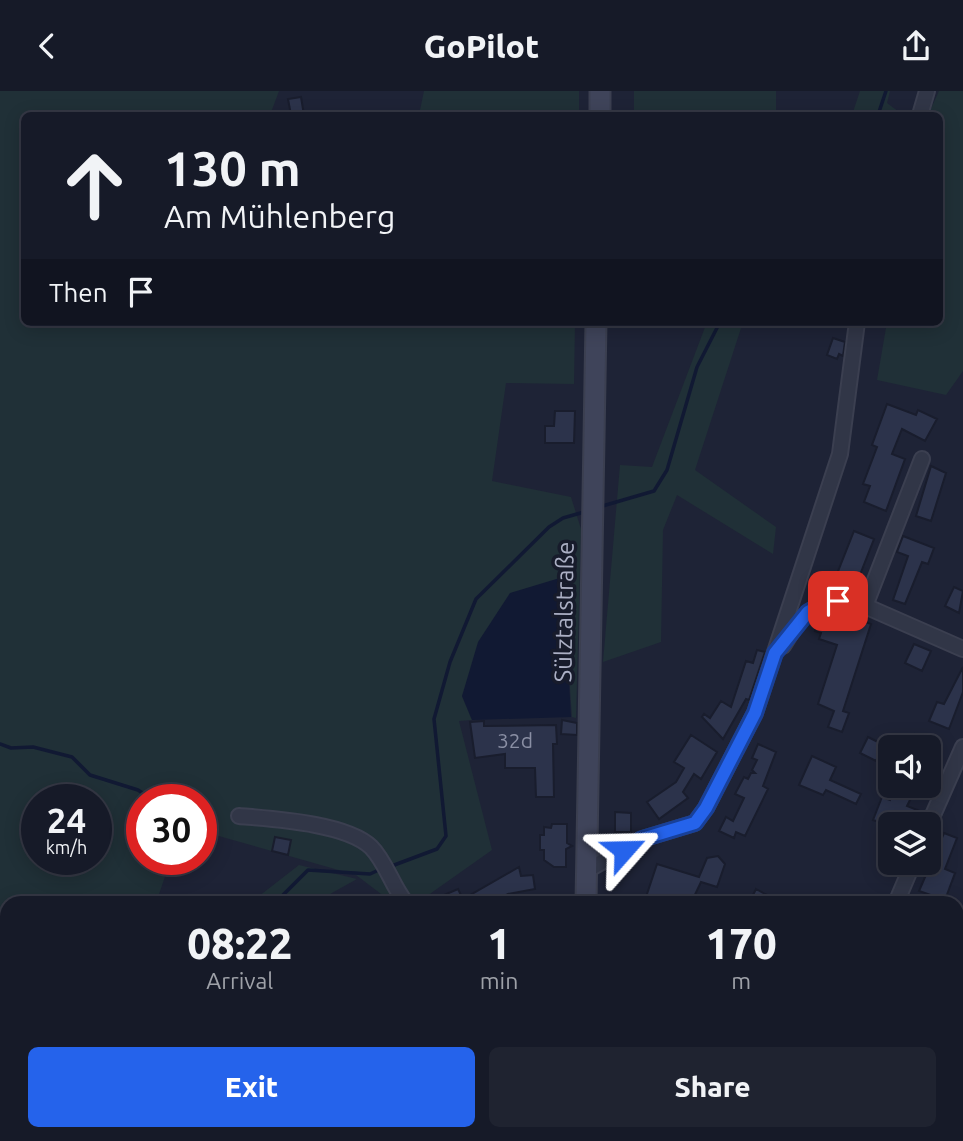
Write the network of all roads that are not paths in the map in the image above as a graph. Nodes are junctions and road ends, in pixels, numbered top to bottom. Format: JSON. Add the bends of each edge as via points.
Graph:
{"nodes":[{"id":1,"x":600,"y":91,"type":"edge"},
{"id":2,"x":927,"y":91,"type":"edge"},
{"id":3,"x":600,"y":112,"type":"edge"},
{"id":4,"x":921,"y":112,"type":"edge"},
{"id":5,"x":596,"y":326,"type":"edge"},
{"id":6,"x":856,"y":326,"type":"edge"},
{"id":7,"x":922,"y":459,"type":"dead end"},
{"id":8,"x":838,"y":601,"type":"dead end"},
{"id":9,"x":963,"y":649,"type":"edge"},
{"id":10,"x":775,"y":653,"type":"junction"},
{"id":11,"x":963,"y":747,"type":"edge"},
{"id":12,"x":958,"y":771,"type":"edge"},
{"id":13,"x":936,"y":812,"type":"edge"},
{"id":14,"x":239,"y":816,"type":"dead end"},
{"id":15,"x":586,"y":871,"type":"junction"},
{"id":16,"x":908,"y":875,"type":"edge"},
{"id":17,"x":400,"y":896,"type":"edge"},
{"id":18,"x":586,"y":896,"type":"edge"},
{"id":19,"x":899,"y":896,"type":"edge"}],
"edges":[{"from":1,"to":3,"type":"main road"},
{"from":2,"to":4,"type":"street"},
{"from":5,"to":15,"type":"main road","name":"Sülztalstraße"},
{"from":6,"to":10,"type":"street","via":[[840,454]]},
{"from":7,"to":9,"type":"street","via":[[865,607]]},
{"from":8,"to":10,"type":"street","via":[[808,612]]},
{"from":10,"to":15,"type":"street","via":[[755,713],[695,823],[642,839]]},
{"from":11,"to":12,"type":"street"},
{"from":12,"to":13,"type":"street"},
{"from":14,"to":17,"type":"street","via":[[313,825],[360,838],[373,849]]},
{"from":15,"to":18,"type":"main road","name":"Sülztalstraße"},
{"from":16,"to":19,"type":"street"}]}
